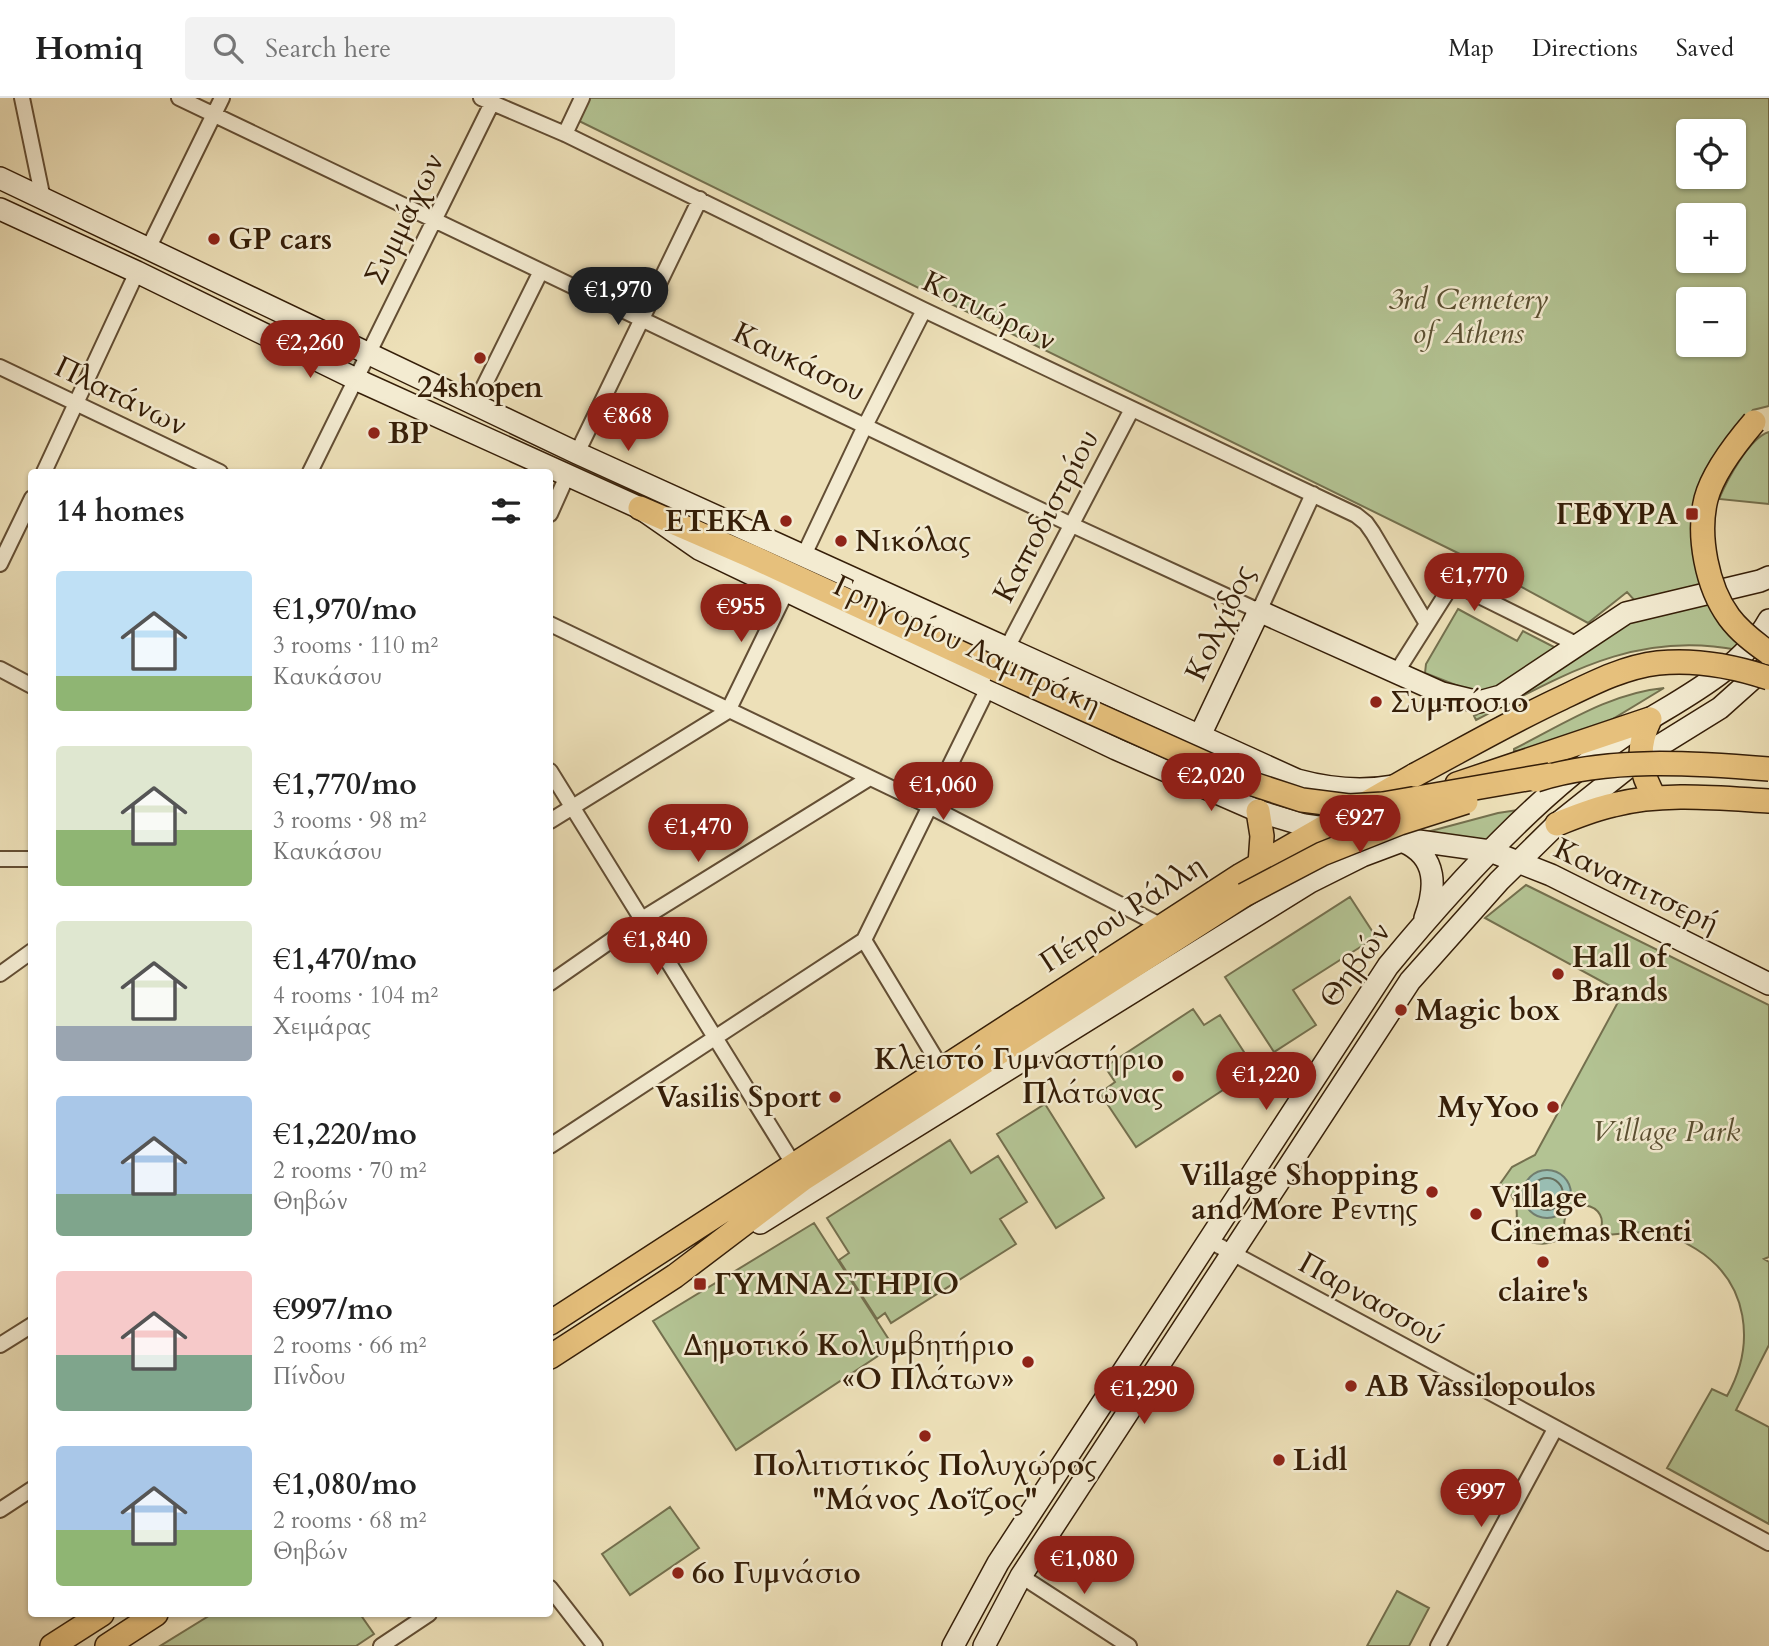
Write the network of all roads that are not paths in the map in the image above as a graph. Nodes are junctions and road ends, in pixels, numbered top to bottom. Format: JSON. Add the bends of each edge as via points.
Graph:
{"nodes":[{"id":1,"x":22,"y":98,"type":"edge"},
{"id":2,"x":179,"y":98,"type":"edge"},
{"id":3,"x":222,"y":98,"type":"edge"},
{"id":4,"x":582,"y":98,"type":"edge"},
{"id":5,"x":486,"y":101,"type":"edge"},
{"id":6,"x":215,"y":115,"type":"junction"},
{"id":7,"x":565,"y":134,"type":"junction"},
{"id":8,"x":0,"y":178,"type":"edge"},
{"id":9,"x":43,"y":199,"type":"junction"},
{"id":10,"x":700,"y":199,"type":"junction"},
{"id":11,"x":0,"y":209,"type":"edge"},
{"id":12,"x":433,"y":219,"type":"junction"},
{"id":13,"x":148,"y":249,"type":"junction"},
{"id":14,"x":541,"y":271,"type":"junction"},
{"id":15,"x":137,"y":272,"type":"junction"},
{"id":16,"x":923,"y":310,"type":"junction"},
{"id":17,"x":643,"y":320,"type":"junction"},
{"id":18,"x":368,"y":353,"type":"junction"},
{"id":19,"x":0,"y":367,"type":"edge"},
{"id":20,"x":356,"y":378,"type":"junction"},
{"id":21,"x":76,"y":404,"type":"junction"},
{"id":22,"x":475,"y":404,"type":"junction"},
{"id":23,"x":1132,"y":409,"type":"junction"},
{"id":24,"x":1761,"y":420,"type":"edge"},
{"id":25,"x":865,"y":426,"type":"junction"},
{"id":26,"x":578,"y":453,"type":"junction"},
{"id":27,"x":45,"y":469,"type":"edge"},
{"id":28,"x":214,"y":469,"type":"edge"},
{"id":29,"x":311,"y":469,"type":"edge"},
{"id":30,"x":552,"y":469,"type":"edge"},
{"id":31,"x":553,"y":469,"type":"edge"},
{"id":32,"x":567,"y":476,"type":"junction"},
{"id":33,"x":1313,"y":494,"type":"junction"},
{"id":34,"x":553,"y":507,"type":"edge"},
{"id":35,"x":640,"y":508,"type":"junction"},
{"id":36,"x":1072,"y":525,"type":"junction"},
{"id":37,"x":25,"y":528,"type":"edge"},
{"id":38,"x":804,"y":555,"type":"junction"},
{"id":39,"x":0,"y":564,"type":"edge"},
{"id":40,"x":1769,"y":577,"type":"edge"},
{"id":41,"x":786,"y":593,"type":"junction"},
{"id":42,"x":1259,"y":611,"type":"junction"},
{"id":43,"x":1769,"y":620,"type":"edge"},
{"id":44,"x":1427,"y":624,"type":"junction"},
{"id":45,"x":553,"y":625,"type":"edge"},
{"id":46,"x":1578,"y":645,"type":"junction"},
{"id":47,"x":1007,"y":648,"type":"junction"},
{"id":48,"x":1769,"y":653,"type":"edge"},
{"id":49,"x":1769,"y":664,"type":"edge"},
{"id":50,"x":0,"y":668,"type":"edge"},
{"id":51,"x":1396,"y":673,"type":"junction"},
{"id":52,"x":991,"y":678,"type":"junction"},
{"id":53,"x":1769,"y":678,"type":"edge"},
{"id":54,"x":28,"y":684,"type":"edge"},
{"id":55,"x":729,"y":711,"type":"junction"},
{"id":56,"x":1650,"y":719,"type":"junction"},
{"id":57,"x":1200,"y":735,"type":"junction"},
{"id":58,"x":1641,"y":757,"type":"junction"},
{"id":59,"x":1769,"y":769,"type":"edge"},
{"id":60,"x":1550,"y":775,"type":"junction"},
{"id":61,"x":553,"y":776,"type":"edge"},
{"id":62,"x":1181,"y":777,"type":"junction"},
{"id":63,"x":867,"y":779,"type":"junction"},
{"id":64,"x":1407,"y":780,"type":"junction"},
{"id":65,"x":1655,"y":798,"type":"junction"},
{"id":66,"x":1769,"y":801,"type":"edge"},
{"id":67,"x":572,"y":806,"type":"junction"},
{"id":68,"x":931,"y":807,"type":"junction"},
{"id":69,"x":1258,"y":811,"type":"junction"},
{"id":70,"x":553,"y":819,"type":"edge"},
{"id":71,"x":1557,"y":824,"type":"junction"},
{"id":72,"x":1325,"y":828,"type":"junction"},
{"id":73,"x":1402,"y":841,"type":"junction"},
{"id":74,"x":1490,"y":851,"type":"junction"},
{"id":75,"x":0,"y":859,"type":"edge"},
{"id":76,"x":28,"y":859,"type":"edge"},
{"id":77,"x":1517,"y":862,"type":"junction"},
{"id":78,"x":1260,"y":864,"type":"junction"},
{"id":79,"x":642,"y":919,"type":"junction"},
{"id":80,"x":1424,"y":922,"type":"junction"},
{"id":81,"x":1162,"y":926,"type":"junction"},
{"id":82,"x":864,"y":940,"type":"junction"},
{"id":83,"x":28,"y":954,"type":"edge"},
{"id":84,"x":0,"y":974,"type":"edge"},
{"id":85,"x":553,"y":981,"type":"edge"},
{"id":86,"x":1769,"y":984,"type":"edge"},
{"id":87,"x":715,"y":1037,"type":"junction"},
{"id":88,"x":942,"y":1069,"type":"junction"},
{"id":89,"x":553,"y":1144,"type":"edge"},
{"id":90,"x":794,"y":1165,"type":"junction"},
{"id":91,"x":1208,"y":1240,"type":"junction"},
{"id":92,"x":1232,"y":1253,"type":"junction"},
{"id":93,"x":675,"y":1276,"type":"junction"},
{"id":94,"x":553,"y":1321,"type":"edge"},
{"id":95,"x":28,"y":1328,"type":"edge"},
{"id":96,"x":0,"y":1345,"type":"edge"},
{"id":97,"x":553,"y":1355,"type":"edge"},
{"id":98,"x":1555,"y":1429,"type":"junction"},
{"id":99,"x":28,"y":1492,"type":"edge"},
{"id":100,"x":0,"y":1510,"type":"edge"},
{"id":101,"x":1769,"y":1543,"type":"edge"},
{"id":102,"x":1021,"y":1576,"type":"junction"},
{"id":103,"x":553,"y":1592,"type":"edge"},
{"id":104,"x":97,"y":1617,"type":"edge"},
{"id":105,"x":151,"y":1617,"type":"edge"},
{"id":106,"x":425,"y":1617,"type":"edge"},
{"id":107,"x":52,"y":1646,"type":"edge"},
{"id":108,"x":107,"y":1646,"type":"edge"},
{"id":109,"x":382,"y":1646,"type":"edge"},
{"id":110,"x":595,"y":1646,"type":"edge"},
{"id":111,"x":953,"y":1646,"type":"edge"},
{"id":112,"x":984,"y":1646,"type":"edge"},
{"id":113,"x":1129,"y":1646,"type":"edge"},
{"id":114,"x":1438,"y":1646,"type":"edge"}],
"edges":[{"from":1,"to":9,"type":"street"},
{"from":2,"to":6,"type":"street","name":"Καυκάσου"},
{"from":3,"to":6,"type":"street"},
{"from":4,"to":7,"type":"street"},
{"from":5,"to":7,"type":"street","name":"Κοτυώρων"},
{"from":5,"to":12,"type":"street","name":"Συμμάχων"},
{"from":6,"to":12,"type":"street","name":"Καυκάσου"},
{"from":6,"to":13,"type":"street"},
{"from":7,"to":10,"type":"street","name":"Κοτυώρων"},
{"from":8,"to":9,"type":"main road","name":"Γρηγορίου Λαμπράκη"},
{"from":9,"to":13,"type":"main road","name":"Γρηγορίου Λαμπράκη"},
{"from":10,"to":16,"type":"street","name":"Κοτυώρων"},
{"from":10,"to":17,"type":"street"},
{"from":11,"to":15,"type":"main road","name":"Γρηγορίου Λαμπράκη"},
{"from":12,"to":14,"type":"street","name":"Καυκάσου"},
{"from":12,"to":18,"type":"street","name":"Συμμάχων"},
{"from":13,"to":18,"type":"main road","name":"Γρηγορίου Λαμπράκη"},
{"from":14,"to":17,"type":"street","name":"Καυκάσου"},
{"from":14,"to":22,"type":"street"},
{"from":15,"to":20,"type":"main road","name":"Γρηγορίου Λαμπράκη"},
{"from":15,"to":21,"type":"street"},
{"from":16,"to":23,"type":"street","name":"Κοτυώρων"},
{"from":16,"to":25,"type":"street"},
{"from":17,"to":25,"type":"street","name":"Καυκάσου"},
{"from":17,"to":26,"type":"street"},
{"from":18,"to":20,"type":"street","name":"Συμμάχων"},
{"from":18,"to":22,"type":"main road","name":"Γρηγορίου Λαμπράκη"},
{"from":19,"to":21,"type":"street","name":"Πλατάνων"},
{"from":20,"to":29,"type":"street","name":"Συμμάχων"},
{"from":20,"to":30,"type":"main road","name":"Γρηγορίου Λαμπράκη"},
{"from":21,"to":27,"type":"street"},
{"from":21,"to":28,"type":"street","name":"Πλατάνων"},
{"from":22,"to":26,"type":"main road","name":"Γρηγορίου Λαμπράκη"},
{"from":23,"to":33,"type":"street","name":"Κοτυώρων"},
{"from":23,"to":36,"type":"street","name":"Καποδιστρίου"},
{"from":24,"to":48,"type":"main road","bridge":true,"via":[[1711,485],[1704,537],[1711,577],[1726,612]]},
{"from":25,"to":36,"type":"street","name":"Καυκάσου"},
{"from":25,"to":38,"type":"street"},
{"from":26,"to":38,"type":"main road","name":"Γρηγορίου Λαμπράκη"},
{"from":31,"to":32,"type":"main road","name":"Γρηγορίου Λαμπράκη"},
{"from":32,"to":34,"type":"street"},
{"from":32,"to":35,"type":"main road","name":"Γρηγορίου Λαμπράκη"},
{"from":33,"to":42,"type":"street","name":"Κολχίδος"},
{"from":33,"to":44,"type":"street","name":"Κοτυώρων","via":[[1366,523]]},
{"from":35,"to":41,"type":"main road","name":"Γρηγορίου Λαμπράκη","via":[[683,541]]},
{"from":35,"to":52,"type":"main road","via":[[752,556]]},
{"from":36,"to":42,"type":"street","name":"Καυκάσου"},
{"from":36,"to":47,"type":"street","name":"Καποδιστρίου"},
{"from":37,"to":39,"type":"street"},
{"from":38,"to":47,"type":"main road","name":"Γρηγορίου Λαμπράκη"},
{"from":40,"to":46,"type":"main road","name":"Καυκάσου","via":[[1626,613]]},
{"from":41,"to":52,"type":"main road","name":"Γρηγορίου Λαμπράκη"},
{"from":41,"to":55,"type":"street"},
{"from":42,"to":51,"type":"main road","name":"Καυκάσου"},
{"from":42,"to":57,"type":"main road","name":"Κολχίδος"},
{"from":43,"to":56,"type":"main road","name":"Θηβών","via":[[1750,645],[1703,687]]},
{"from":44,"to":46,"type":"street","via":[[1453,583]]},
{"from":44,"to":51,"type":"street"},
{"from":45,"to":55,"type":"street"},
{"from":46,"to":51,"type":"main road","name":"Καυκάσου","via":[[1491,701],[1455,698]]},
{"from":47,"to":57,"type":"main road","name":"Γρηγορίου Λαμπράκη"},
{"from":49,"to":58,"type":"main road","name":"Θηβών","via":[[1720,708]]},
{"from":50,"to":54,"type":"street"},
{"from":52,"to":60,"type":"main road","bridge":true,"via":[[1247,782],[1313,802],[1383,804]]},
{"from":52,"to":62,"type":"main road","name":"Γρηγορίου Λαμπράκη","via":[[1116,749]]},
{"from":52,"to":68,"type":"street"},
{"from":53,"to":64,"type":"main road","name":"Πέτρου Ράλλη","bridge":true,"via":[[1699,662],[1658,663],[1629,670],[1540,708]]},
{"from":55,"to":63,"type":"street"},
{"from":55,"to":67,"type":"street"},
{"from":56,"to":58,"type":"main road"},
{"from":56,"to":72,"type":"main road"},
{"from":56,"to":74,"type":"main road","name":"Θηβών","via":[[1573,775]]},
{"from":57,"to":62,"type":"main road","name":"Κολχίδος"},
{"from":57,"to":64,"type":"main road","name":"Γρηγορίου Λαμπράκη","via":[[1321,787],[1372,790]]},
{"from":58,"to":65,"type":"main road"},
{"from":58,"to":71,"type":"main road","name":"Θηβών"},
{"from":59,"to":60,"type":"main road","name":"Πέτρου Ράλλη","bridge":true,"via":[[1629,765]]},
{"from":60,"to":93,"type":"main road","name":"Πέτρου Ράλλη","bridge":true,"via":[[1400,823],[1322,854],[1244,895],[803,1179]]},
{"from":61,"to":67,"type":"street"},
{"from":62,"to":69,"type":"main road","name":"Γρηγορίου Λαμπράκη"},
{"from":63,"to":68,"type":"street"},
{"from":63,"to":79,"type":"street"},
{"from":64,"to":72,"type":"main road","name":"Πέτρου Ράλλη"},
{"from":65,"to":66,"type":"main road"},
{"from":65,"to":71,"type":"main road","via":[[1612,805]]},
{"from":67,"to":70,"type":"street"},
{"from":67,"to":79,"type":"street"},
{"from":68,"to":81,"type":"street"},
{"from":68,"to":82,"type":"street"},
{"from":69,"to":72,"type":"main road","name":"Γρηγορίου Λαμπράκη"},
{"from":69,"to":78,"type":"main road"},
{"from":71,"to":77,"type":"main road","name":"Θηβών"},
{"from":72,"to":73,"type":"main road","name":"Γρηγορίου Λαμπράκη"},
{"from":72,"to":78,"type":"main road","name":"Πέτρου Ράλλη"},
{"from":73,"to":74,"type":"main road","name":"Γρηγορίου Λαμπράκη"},
{"from":73,"to":80,"type":"main road","via":[[1422,853],[1430,868],[1431,905]]},
{"from":73,"to":93,"type":"main road","name":"Πέτρου Ράλλη","via":[[1300,888]]},
{"from":74,"to":77,"type":"main road","name":"Γρηγορίου Λαμπράκη"},
{"from":74,"to":80,"type":"main road","name":"Θηβών"},
{"from":75,"to":76,"type":"street"},
{"from":77,"to":86,"type":"main road","name":"Καναπιτσερή"},
{"from":77,"to":92,"type":"main road","name":"Θηβών","via":[[1410,981]]},
{"from":78,"to":81,"type":"main road","name":"Πέτρου Ράλλη"},
{"from":79,"to":85,"type":"street"},
{"from":79,"to":87,"type":"street"},
{"from":80,"to":91,"type":"main road","name":"Θηβών","via":[[1359,1007]]},
{"from":81,"to":88,"type":"main road","name":"Πέτρου Ράλλη"},
{"from":82,"to":87,"type":"street"},
{"from":82,"to":88,"type":"street"},
{"from":83,"to":84,"type":"street"},
{"from":87,"to":89,"type":"street"},
{"from":87,"to":90,"type":"street"},
{"from":88,"to":90,"type":"main road","name":"Πέτρου Ράλλη"},
{"from":90,"to":94,"type":"main road","name":"Πέτρου Ράλλη"},
{"from":91,"to":92,"type":"street","name":"Παρνασσού"},
{"from":91,"to":111,"type":"main road","name":"Θηβών","via":[[998,1563]]},
{"from":92,"to":98,"type":"street","name":"Παρνασσού"},
{"from":92,"to":102,"type":"main road","name":"Θηβών"},
{"from":93,"to":97,"type":"main road","name":"Πέτρου Ράλλη"},
{"from":95,"to":96,"type":"street"},
{"from":98,"to":101,"type":"street","name":"Παρνασσού"},
{"from":98,"to":114,"type":"street"},
{"from":99,"to":100,"type":"street"},
{"from":102,"to":112,"type":"main road","name":"Θηβών"},
{"from":102,"to":113,"type":"street"},
{"from":103,"to":110,"type":"street"},
{"from":104,"to":107,"type":"main road"},
{"from":105,"to":108,"type":"main road"},
{"from":106,"to":109,"type":"street"}]}
